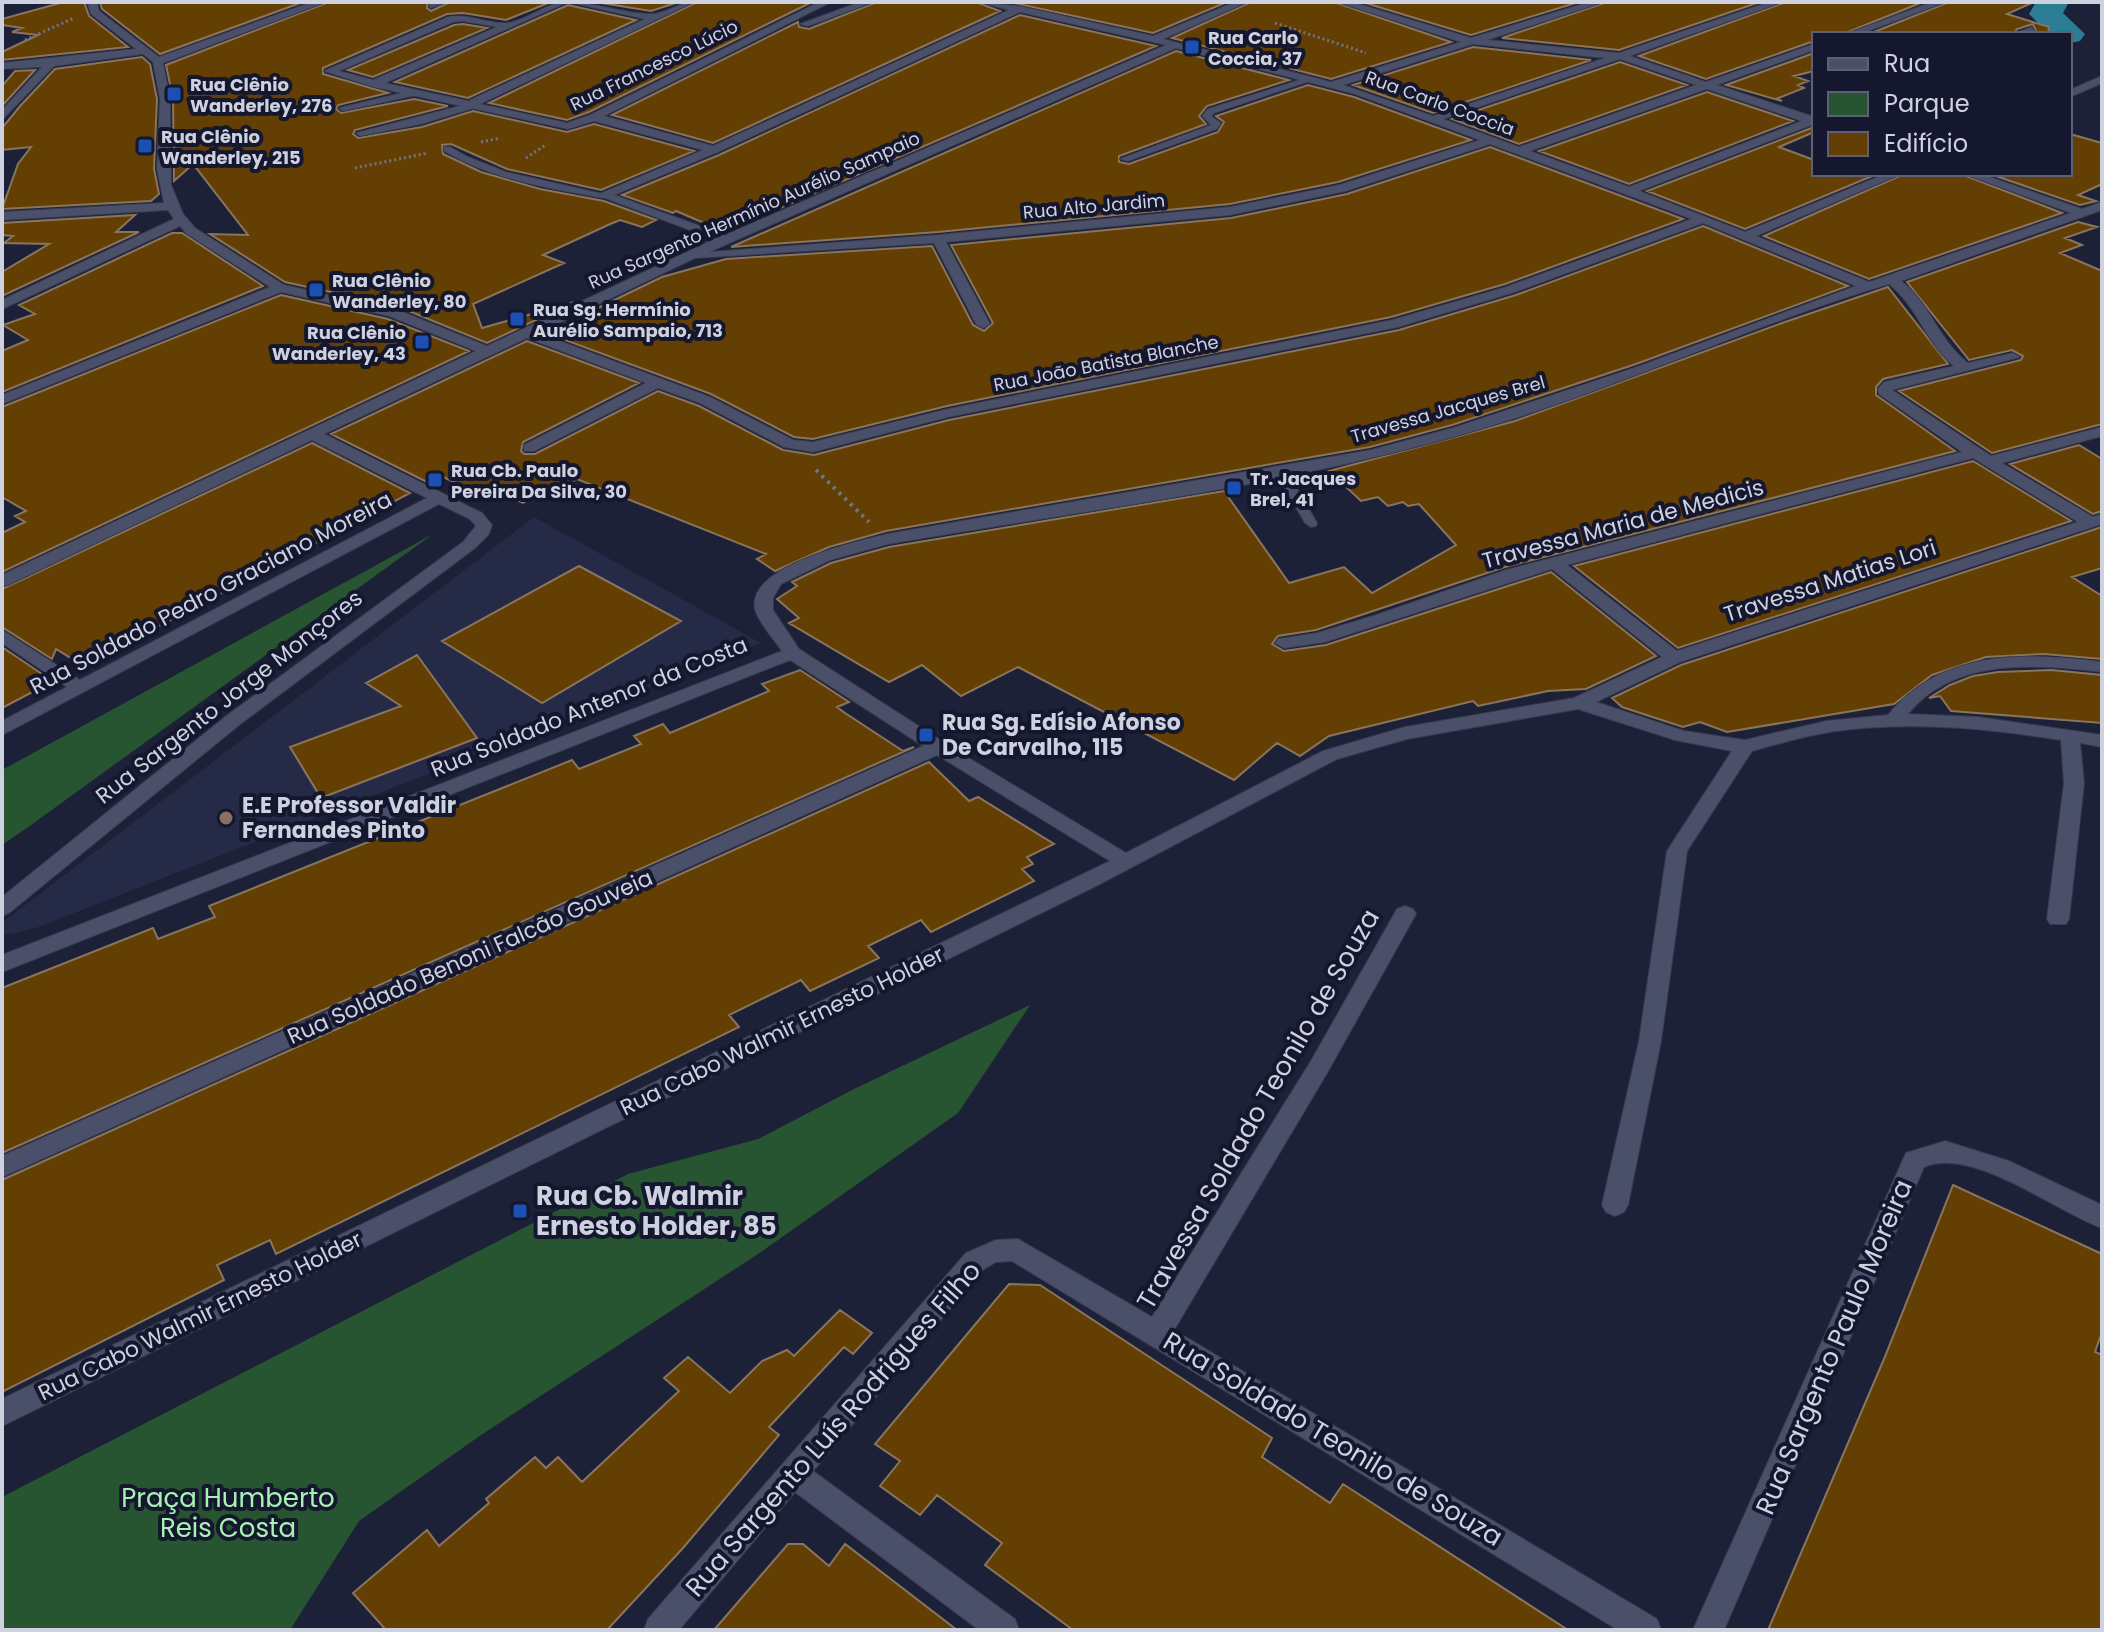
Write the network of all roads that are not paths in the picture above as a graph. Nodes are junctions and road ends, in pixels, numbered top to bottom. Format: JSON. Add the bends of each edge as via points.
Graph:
{"nodes":[{"id":1,"x":321,"y":2,"type":"edge"},
{"id":2,"x":563,"y":2,"type":"edge"},
{"id":3,"x":573,"y":2,"type":"edge"},
{"id":4,"x":689,"y":2,"type":"edge"},
{"id":5,"x":826,"y":2,"type":"edge"},
{"id":6,"x":869,"y":2,"type":"edge"},
{"id":7,"x":984,"y":2,"type":"edge"},
{"id":8,"x":1243,"y":2,"type":"edge"},
{"id":9,"x":1342,"y":2,"type":"edge"},
{"id":10,"x":1599,"y":2,"type":"edge"},
{"id":11,"x":1778,"y":2,"type":"edge"},
{"id":12,"x":1941,"y":2,"type":"edge"},
{"id":13,"x":93,"y":7,"type":"edge"},
{"id":14,"x":1019,"y":9,"type":"junction"},
{"id":15,"x":655,"y":18,"type":"junction"},
{"id":16,"x":508,"y":26,"type":"junction"},
{"id":17,"x":1857,"y":32,"type":"edge"},
{"id":18,"x":757,"y":35,"type":"junction"},
{"id":19,"x":1154,"y":39,"type":"junction"},
{"id":20,"x":1469,"y":41,"type":"junction"},
{"id":21,"x":1177,"y":44,"type":"junction"},
{"id":22,"x":1812,"y":48,"type":"edge"},
{"id":23,"x":144,"y":51,"type":"junction"},
{"id":24,"x":1620,"y":56,"type":"junction"},
{"id":25,"x":158,"y":61,"type":"junction"},
{"id":26,"x":51,"y":63,"type":"junction"},
{"id":27,"x":2,"y":66,"type":"edge"},
{"id":28,"x":1312,"y":79,"type":"junction"},
{"id":29,"x":2102,"y":79,"type":"edge"},
{"id":30,"x":374,"y":84,"type":"junction"},
{"id":31,"x":1334,"y":84,"type":"junction"},
{"id":32,"x":1708,"y":85,"type":"junction"},
{"id":33,"x":414,"y":93,"type":"junction"},
{"id":34,"x":2072,"y":93,"type":"edge"},
{"id":35,"x":470,"y":105,"type":"junction"},
{"id":36,"x":343,"y":108,"type":"dead end"},
{"id":37,"x":2,"y":117,"type":"edge"},
{"id":38,"x":594,"y":117,"type":"junction"},
{"id":39,"x":1434,"y":119,"type":"junction"},
{"id":40,"x":1812,"y":120,"type":"edge"},
{"id":41,"x":1812,"y":120,"type":"edge"},
{"id":42,"x":360,"y":133,"type":"dead end"},
{"id":43,"x":1492,"y":140,"type":"junction"},
{"id":44,"x":447,"y":149,"type":"dead end"},
{"id":45,"x":714,"y":150,"type":"junction"},
{"id":46,"x":1520,"y":151,"type":"junction"},
{"id":47,"x":1125,"y":159,"type":"dead end"},
{"id":48,"x":1890,"y":176,"type":"edge"},
{"id":49,"x":1976,"y":176,"type":"edge"},
{"id":50,"x":1630,"y":191,"type":"junction"},
{"id":51,"x":603,"y":195,"type":"junction"},
{"id":52,"x":170,"y":206,"type":"junction"},
{"id":53,"x":2102,"y":206,"type":"edge"},
{"id":54,"x":2083,"y":213,"type":"junction"},
{"id":55,"x":2,"y":216,"type":"edge"},
{"id":56,"x":1703,"y":219,"type":"junction"},
{"id":57,"x":180,"y":221,"type":"junction"},
{"id":58,"x":1745,"y":236,"type":"junction"},
{"id":59,"x":725,"y":239,"type":"junction"},
{"id":60,"x":938,"y":239,"type":"junction"},
{"id":61,"x":691,"y":256,"type":"junction"},
{"id":62,"x":1892,"y":280,"type":"junction"},
{"id":63,"x":1868,"y":286,"type":"junction"},
{"id":64,"x":280,"y":288,"type":"junction"},
{"id":65,"x":2,"y":305,"type":"edge"},
{"id":66,"x":983,"y":324,"type":"dead end"},
{"id":67,"x":523,"y":332,"type":"junction"},
{"id":68,"x":485,"y":350,"type":"junction"},
{"id":69,"x":2013,"y":357,"type":"dead end"},
{"id":70,"x":1966,"y":368,"type":"junction"},
{"id":71,"x":658,"y":382,"type":"junction"},
{"id":72,"x":2,"y":400,"type":"edge"},
{"id":73,"x":2102,"y":431,"type":"edge"},
{"id":74,"x":311,"y":434,"type":"junction"},
{"id":75,"x":529,"y":448,"type":"dead end"},
{"id":76,"x":1982,"y":457,"type":"junction"},
{"id":77,"x":1281,"y":471,"type":"junction"},
{"id":78,"x":440,"y":497,"type":"junction"},
{"id":79,"x":2096,"y":520,"type":"edge"},
{"id":80,"x":1311,"y":523,"type":"dead end"},
{"id":81,"x":1555,"y":563,"type":"junction"},
{"id":82,"x":2,"y":581,"type":"edge"},
{"id":83,"x":2,"y":635,"type":"edge"},
{"id":84,"x":1284,"y":643,"type":"dead end"},
{"id":85,"x":792,"y":653,"type":"junction"},
{"id":86,"x":1674,"y":658,"type":"junction"},
{"id":87,"x":2102,"y":667,"type":"edge"},
{"id":88,"x":80,"y":688,"type":"junction"},
{"id":89,"x":1579,"y":703,"type":"junction"},
{"id":90,"x":1894,"y":720,"type":"junction"},
{"id":91,"x":2,"y":729,"type":"edge"},
{"id":92,"x":2070,"y":735,"type":"junction"},
{"id":93,"x":2102,"y":741,"type":"edge"},
{"id":94,"x":1745,"y":746,"type":"junction"},
{"id":95,"x":938,"y":747,"type":"junction"},
{"id":96,"x":1126,"y":862,"type":"junction"},
{"id":97,"x":2,"y":908,"type":"edge"},
{"id":98,"x":1405,"y":914,"type":"dead end"},
{"id":99,"x":2058,"y":919,"type":"dead end"},
{"id":100,"x":2,"y":964,"type":"edge"},
{"id":101,"x":2,"y":1167,"type":"edge"},
{"id":102,"x":1615,"y":1205,"type":"dead end"},
{"id":103,"x":2102,"y":1217,"type":"edge"},
{"id":104,"x":1018,"y":1250,"type":"joint"},
{"id":105,"x":1158,"y":1332,"type":"junction"},
{"id":106,"x":2,"y":1413,"type":"edge"},
{"id":107,"x":793,"y":1473,"type":"junction"},
{"id":108,"x":659,"y":1630,"type":"edge"},
{"id":109,"x":1004,"y":1630,"type":"edge"},
{"id":110,"x":1646,"y":1630,"type":"edge"},
{"id":111,"x":1708,"y":1630,"type":"edge"}],
"edges":[{"from":1,"to":25,"type":"street"},
{"from":2,"to":16,"type":"street"},
{"from":3,"to":15,"type":"street"},
{"from":4,"to":15,"type":"street"},
{"from":5,"to":18,"type":"street","name":"Rua Francesco Lúcio"},
{"from":6,"to":18,"type":"street"},
{"from":7,"to":14,"type":"street","name":"Rua Carlo Coccia"},
{"from":8,"to":19,"type":"street"},
{"from":9,"to":20,"type":"street"},
{"from":10,"to":20,"type":"street"},
{"from":11,"to":24,"type":"street"},
{"from":12,"to":17,"type":"street"},
{"from":13,"to":23,"type":"street"},
{"from":14,"to":19,"type":"street","name":"Rua Carlo Coccia"},
{"from":14,"to":45,"type":"street"},
{"from":15,"to":35,"type":"street"},
{"from":16,"to":30,"type":"street"},
{"from":16,"to":30,"type":"street","via":[[451,19],[329,71]]},
{"from":18,"to":38,"type":"street","name":"Rua Francesco Lúcio"},
{"from":19,"to":21,"type":"street","name":"Rua Carlo Coccia"},
{"from":20,"to":24,"type":"street"},
{"from":20,"to":31,"type":"street"},
{"from":21,"to":28,"type":"street","name":"Rua Carlo Coccia"},
{"from":21,"to":59,"type":"street","name":"Rua Sargento Hermínio Aurélio Sampaio"},
{"from":22,"to":32,"type":"street"},
{"from":23,"to":25,"type":"street"},
{"from":23,"to":26,"type":"street"},
{"from":24,"to":32,"type":"street"},
{"from":24,"to":39,"type":"street"},
{"from":25,"to":52,"type":"street","via":[[165,98],[163,180]]},
{"from":26,"to":27,"type":"street"},
{"from":26,"to":37,"type":"street"},
{"from":28,"to":31,"type":"street","name":"Rua Carlo Coccia"},
{"from":28,"to":47,"type":"lane","via":[[1211,111],[1206,116],[1217,123],[1214,127]]},
{"from":29,"to":34,"type":"street"},
{"from":30,"to":33,"type":"street"},
{"from":31,"to":39,"type":"street","name":"Rua Carlo Coccia"},
{"from":32,"to":40,"type":"street"},
{"from":32,"to":46,"type":"street"},
{"from":33,"to":35,"type":"street"},
{"from":33,"to":36,"type":"lane"},
{"from":35,"to":38,"type":"street","name":"Rua Francesco Lúcio","via":[[568,126]]},
{"from":35,"to":42,"type":"lane"},
{"from":38,"to":45,"type":"street"},
{"from":39,"to":43,"type":"street","name":"Rua Carlo Coccia"},
{"from":41,"to":50,"type":"street"},
{"from":43,"to":46,"type":"street","name":"Rua Carlo Coccia"},
{"from":43,"to":60,"type":"street","name":"Rua Alto Jardim","via":[[1275,204]]},
{"from":44,"to":51,"type":"lane","via":[[503,174]]},
{"from":45,"to":51,"type":"street"},
{"from":46,"to":50,"type":"street","name":"Rua Carlo Coccia"},
{"from":48,"to":58,"type":"street"},
{"from":49,"to":54,"type":"street"},
{"from":50,"to":56,"type":"street","name":"Rua Carlo Coccia"},
{"from":51,"to":59,"type":"street"},
{"from":52,"to":55,"type":"street"},
{"from":52,"to":57,"type":"street"},
{"from":53,"to":54,"type":"street","name":"Travessa Jacques Brel"},
{"from":54,"to":62,"type":"street","name":"Travessa Jacques Brel"},
{"from":56,"to":58,"type":"street","name":"Rua Carlo Coccia"},
{"from":56,"to":71,"type":"street","name":"Rua João Batista Blanche","via":[[1450,310],[948,413],[833,444],[789,444]]},
{"from":57,"to":64,"type":"street"},
{"from":57,"to":65,"type":"street"},
{"from":58,"to":63,"type":"street","name":"Rua Carlo Coccia"},
{"from":59,"to":61,"type":"street","name":"Rua Sargento Hermínio Aurélio Sampaio"},
{"from":60,"to":61,"type":"street","name":"Rua Alto Jardim"},
{"from":60,"to":66,"type":"street"},
{"from":61,"to":67,"type":"street","name":"Rua Sargento Hermínio Aurélio Sampaio"},
{"from":62,"to":63,"type":"street","name":"Travessa Jacques Brel"},
{"from":62,"to":70,"type":"street","via":[[1918,301],[1945,351]]},
{"from":63,"to":77,"type":"street","name":"Travessa Jacques Brel","via":[[1458,431]]},
{"from":64,"to":68,"type":"street","via":[[393,313]]},
{"from":64,"to":72,"type":"street"},
{"from":67,"to":68,"type":"street","name":"Rua Sargento Hermínio Aurélio Sampaio"},
{"from":67,"to":71,"type":"street","name":"Rua João Batista Blanche"},
{"from":68,"to":74,"type":"street","name":"Rua Sargento Hermínio Aurélio Sampaio"},
{"from":69,"to":70,"type":"street"},
{"from":70,"to":76,"type":"street","via":[[1885,389]]},
{"from":71,"to":75,"type":"street"},
{"from":73,"to":76,"type":"street","name":"Travessa Maria de Medicis"},
{"from":74,"to":78,"type":"street"},
{"from":74,"to":82,"type":"street","name":"Rua Sargento Hermínio Aurélio Sampaio"},
{"from":76,"to":79,"type":"street"},
{"from":76,"to":81,"type":"street","name":"Travessa Maria de Medicis"},
{"from":77,"to":80,"type":"lane"},
{"from":77,"to":85,"type":"street","name":"Travessa Jacques Brel","via":[[887,539],[824,556],[775,581],[764,598],[764,610]]},
{"from":78,"to":88,"type":"street","name":"Rua Soldado Pedro Graciano Moreira"},
{"from":78,"to":97,"type":"street","name":"Rua Sargento Jorge Monçores","via":[[484,525],[469,545],[232,721]]},
{"from":79,"to":86,"type":"street","name":"Travessa Matias Lori"},
{"from":81,"to":84,"type":"street","name":"Travessa Maria de Medicis","via":[[1319,638]]},
{"from":81,"to":86,"type":"street"},
{"from":83,"to":88,"type":"street"},
{"from":85,"to":95,"type":"street"},
{"from":85,"to":100,"type":"street","name":"Rua Soldado Antenor da Costa"},
{"from":86,"to":89,"type":"street","name":"Travessa Matias Lori"},
{"from":87,"to":90,"type":"street","via":[[2042,661],[1958,673],[1923,689]]},
{"from":88,"to":91,"type":"street","name":"Rua Soldado Pedro Graciano Moreira"},
{"from":89,"to":94,"type":"street","via":[[1701,741]]},
{"from":89,"to":96,"type":"street","name":"Rua Cabo Walmir Ernesto Holder","via":[[1405,733],[1330,755]]},
{"from":90,"to":92,"type":"street"},
{"from":90,"to":94,"type":"street"},
{"from":92,"to":93,"type":"street"},
{"from":92,"to":99,"type":"street","via":[[2073,794]]},
{"from":94,"to":102,"type":"street","via":[[1677,851],[1650,1041]]},
{"from":95,"to":96,"type":"street"},
{"from":95,"to":101,"type":"street","name":"Rua Soldado Benoni Falcão Gouveia"},
{"from":96,"to":106,"type":"street","name":"Rua Cabo Walmir Ernesto Holder"},
{"from":98,"to":105,"type":"street","name":"Travessa Soldado Teonilo de Souza"},
{"from":103,"to":111,"type":"street","name":"Rua Sargento Paulo Moreira","via":[[1974,1158],[1947,1151],[1915,1160]]},
{"from":104,"to":105,"type":"street","name":"Rua Soldado Teonilo de Souza"},
{"from":104,"to":107,"type":"street","name":"Rua Sargento Luís Rodrigues Filho","via":[[1002,1249],[975,1261]]},
{"from":105,"to":110,"type":"street","name":"Rua Soldado Teonilo de Souza"},
{"from":107,"to":108,"type":"street","name":"Rua Sargento Luís Rodrigues Filho"},
{"from":107,"to":109,"type":"street"}]}
